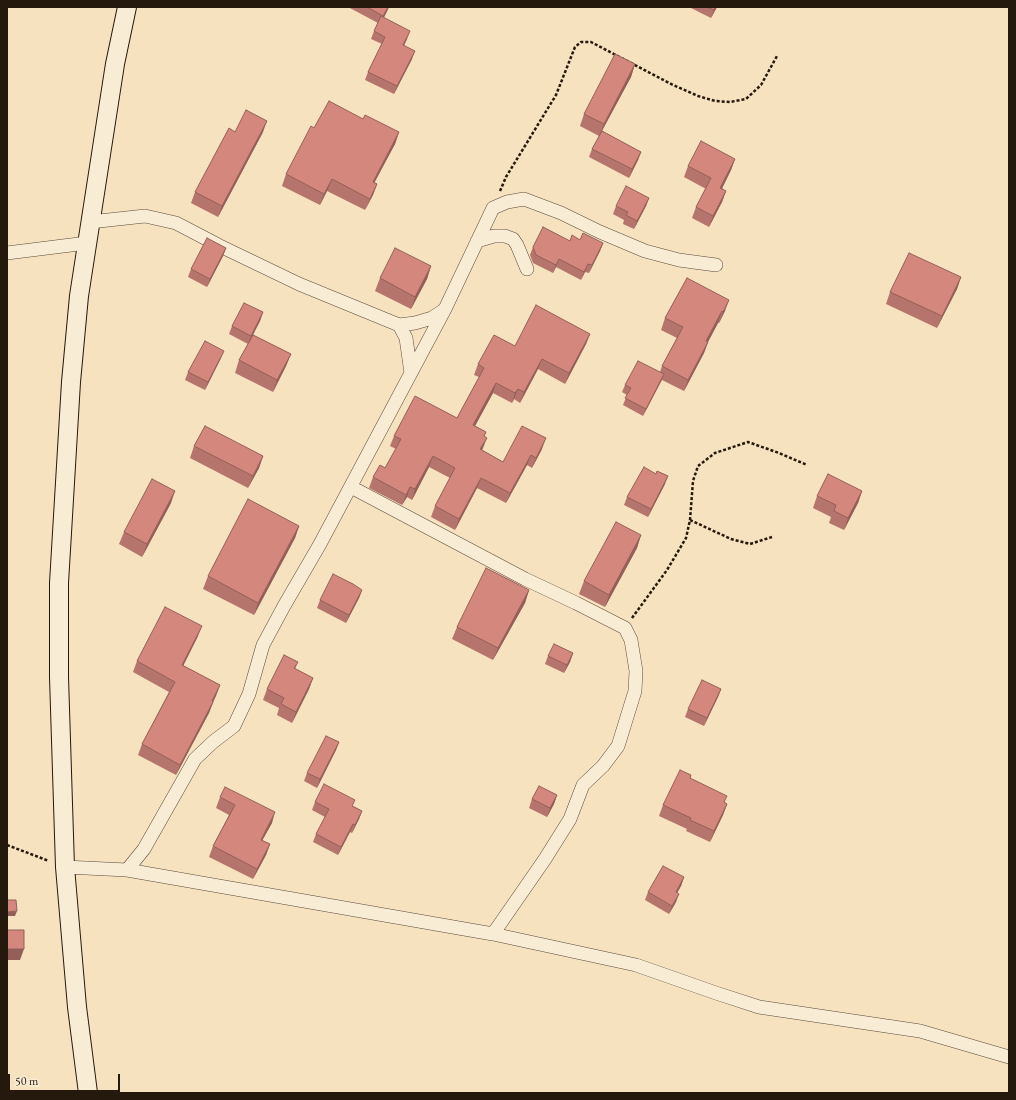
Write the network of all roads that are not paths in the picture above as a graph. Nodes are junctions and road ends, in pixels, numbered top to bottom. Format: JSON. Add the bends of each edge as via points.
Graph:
{"nodes":[{"id":1,"x":128,"y":7,"type":"edge"},
{"id":2,"x":90,"y":222,"type":"junction"},
{"id":3,"x":477,"y":241,"type":"junction"},
{"id":4,"x":87,"y":243,"type":"junction"},
{"id":5,"x":7,"y":253,"type":"edge"},
{"id":6,"x":716,"y":265,"type":"dead end"},
{"id":7,"x":527,"y":269,"type":"dead end"},
{"id":8,"x":445,"y":308,"type":"junction"},
{"id":9,"x":398,"y":324,"type":"junction"},
{"id":10,"x":411,"y":373,"type":"junction"},
{"id":11,"x":351,"y":487,"type":"junction"},
{"id":12,"x":65,"y":867,"type":"junction"},
{"id":13,"x":127,"y":870,"type":"junction"},
{"id":14,"x":493,"y":934,"type":"junction"},
{"id":15,"x":1009,"y":1057,"type":"edge"},
{"id":16,"x":88,"y":1093,"type":"edge"}],
"edges":[{"from":1,"to":2,"type":"main road","via":[[115,64]]},
{"from":2,"to":4,"type":"main road"},
{"from":2,"to":9,"type":"street","via":[[145,216],[176,223],[299,284]]},
{"from":3,"to":6,"type":"street","via":[[493,208],[524,199],[645,251],[679,260]]},
{"from":3,"to":7,"type":"street","via":[[494,236],[513,239]]},
{"from":3,"to":8,"type":"street"},
{"from":4,"to":5,"type":"street"},
{"from":4,"to":12,"type":"main road","via":[[71,382],[59,583]]},
{"from":8,"to":9,"type":"street","via":[[432,318]]},
{"from":8,"to":10,"type":"street"},
{"from":9,"to":10,"type":"street","via":[[406,338]]},
{"from":10,"to":11,"type":"street"},
{"from":11,"to":13,"type":"street","via":[[263,645],[249,694],[234,726],[195,759],[144,850]]},
{"from":11,"to":14,"type":"street","via":[[624,628],[631,640],[636,671],[635,691],[618,746],[603,766],[583,785],[570,819]]},
{"from":12,"to":13,"type":"street"},
{"from":12,"to":16,"type":"main road","via":[[77,1007]]},
{"from":13,"to":14,"type":"street"},
{"from":14,"to":15,"type":"street","via":[[636,965],[759,1007],[920,1031]]}]}
